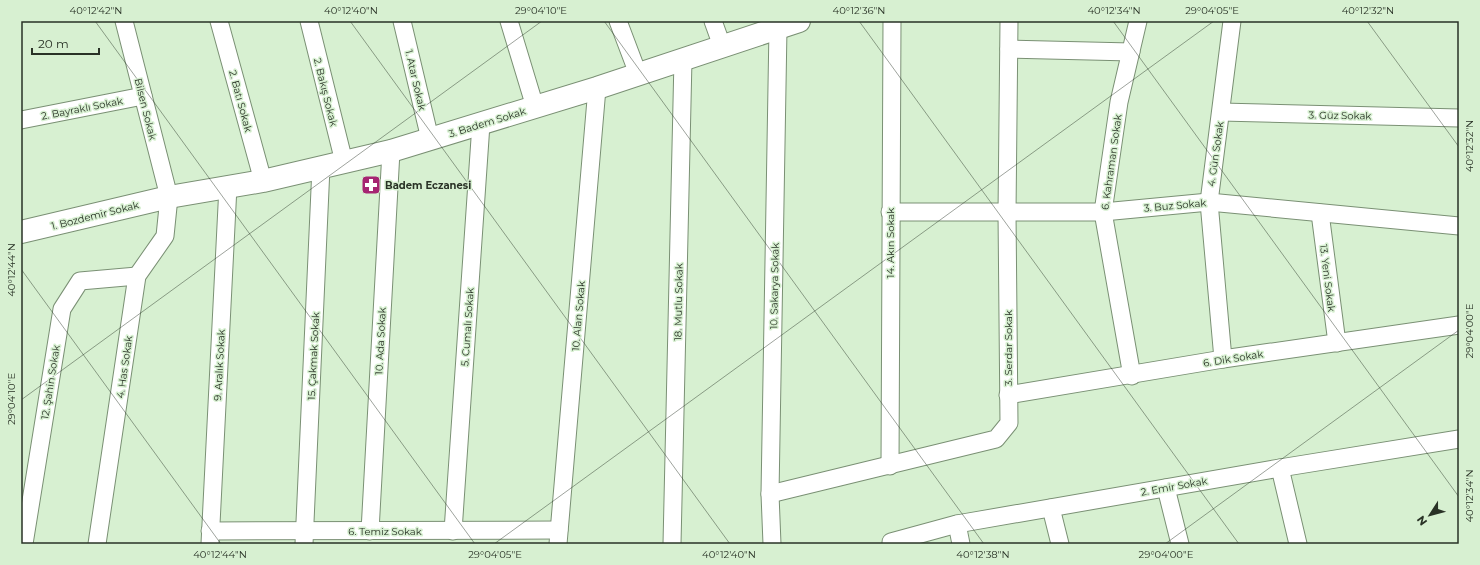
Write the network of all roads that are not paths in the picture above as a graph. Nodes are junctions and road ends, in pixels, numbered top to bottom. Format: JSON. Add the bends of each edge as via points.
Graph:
{"nodes":[{"id":1,"x":124,"y":21,"type":"edge"},
{"id":2,"x":219,"y":21,"type":"edge"},
{"id":3,"x":309,"y":21,"type":"edge"},
{"id":4,"x":402,"y":21,"type":"edge"},
{"id":5,"x":509,"y":21,"type":"edge"},
{"id":6,"x":618,"y":21,"type":"edge"},
{"id":7,"x":713,"y":21,"type":"edge"},
{"id":8,"x":892,"y":21,"type":"edge"},
{"id":9,"x":1009,"y":21,"type":"edge"},
{"id":10,"x":1138,"y":21,"type":"edge"},
{"id":11,"x":1232,"y":21,"type":"edge"},
{"id":12,"x":793,"y":23,"type":"edge"},
{"id":13,"x":722,"y":46,"type":"junction"},
{"id":14,"x":1009,"y":49,"type":"junction"},
{"id":15,"x":1131,"y":52,"type":"junction"},
{"id":16,"x":683,"y":59,"type":"junction"},
{"id":17,"x":638,"y":74,"type":"junction"},
{"id":18,"x":597,"y":88,"type":"junction"},
{"id":19,"x":143,"y":96,"type":"junction"},
{"id":20,"x":535,"y":107,"type":"junction"},
{"id":21,"x":1221,"y":112,"type":"junction"},
{"id":22,"x":1459,"y":118,"type":"edge"},
{"id":23,"x":21,"y":120,"type":"edge"},
{"id":24,"x":481,"y":124,"type":"junction"},
{"id":25,"x":430,"y":139,"type":"junction"},
{"id":26,"x":391,"y":151,"type":"junction"},
{"id":27,"x":344,"y":162,"type":"junction"},
{"id":28,"x":321,"y":167,"type":"junction"},
{"id":29,"x":263,"y":181,"type":"junction"},
{"id":30,"x":228,"y":186,"type":"junction"},
{"id":31,"x":169,"y":197,"type":"junction"},
{"id":32,"x":1208,"y":202,"type":"junction"},
{"id":33,"x":890,"y":212,"type":"junction"},
{"id":34,"x":1103,"y":212,"type":"junction"},
{"id":35,"x":1006,"y":213,"type":"junction"},
{"id":36,"x":1320,"y":213,"type":"junction"},
{"id":37,"x":1459,"y":226,"type":"edge"},
{"id":38,"x":21,"y":232,"type":"edge"},
{"id":39,"x":137,"y":276,"type":"junction"},
{"id":40,"x":1459,"y":325,"type":"edge"},
{"id":41,"x":1337,"y":343,"type":"junction"},
{"id":42,"x":1223,"y":359,"type":"junction"},
{"id":43,"x":1132,"y":376,"type":"junction"},
{"id":44,"x":1008,"y":395,"type":"junction"},
{"id":45,"x":1459,"y":439,"type":"edge"},
{"id":46,"x":890,"y":466,"type":"junction"},
{"id":47,"x":1280,"y":468,"type":"junction"},
{"id":48,"x":1166,"y":488,"type":"junction"},
{"id":49,"x":770,"y":494,"type":"junction"},
{"id":50,"x":1051,"y":508,"type":"junction"},
{"id":51,"x":957,"y":524,"type":"junction"},
{"id":52,"x":370,"y":531,"type":"junction"},
{"id":53,"x":453,"y":531,"type":"junction"},
{"id":54,"x":305,"y":537,"type":"edge"},
{"id":55,"x":559,"y":537,"type":"edge"},
{"id":56,"x":210,"y":538,"type":"edge"},
{"id":57,"x":891,"y":543,"type":"edge"},
{"id":58,"x":24,"y":544,"type":"edge"},
{"id":59,"x":98,"y":544,"type":"edge"},
{"id":60,"x":672,"y":544,"type":"edge"},
{"id":61,"x":772,"y":544,"type":"edge"},
{"id":62,"x":961,"y":544,"type":"edge"},
{"id":63,"x":1060,"y":544,"type":"edge"},
{"id":64,"x":1180,"y":544,"type":"edge"},
{"id":65,"x":1298,"y":544,"type":"edge"}],
"edges":[{"from":1,"to":19,"type":"street","name":"Bilsen Sokak"},
{"from":2,"to":29,"type":"street","name":"2. Batı Sokak"},
{"from":3,"to":27,"type":"street","name":"2. Bakış Sokak"},
{"from":4,"to":25,"type":"street","name":"1. Atar Sokak"},
{"from":5,"to":20,"type":"street"},
{"from":6,"to":17,"type":"street"},
{"from":7,"to":13,"type":"street"},
{"from":8,"to":33,"type":"street","name":"14. Akın Sokak"},
{"from":9,"to":14,"type":"street","name":"3. Serdar Sokak"},
{"from":10,"to":15,"type":"street","name":"6. Kahraman Sokak"},
{"from":11,"to":21,"type":"street","name":"4. Gün Sokak"},
{"from":12,"to":13,"type":"street","name":"3. Badem Sokak"},
{"from":12,"to":49,"type":"street","name":"10. Sakarya Sokak"},
{"from":13,"to":16,"type":"street","name":"3. Badem Sokak"},
{"from":14,"to":15,"type":"street"},
{"from":14,"to":35,"type":"street","name":"3. Serdar Sokak"},
{"from":15,"to":34,"type":"street","name":"6. Kahraman Sokak","via":[[1119,102]]},
{"from":16,"to":17,"type":"street","name":"3. Badem Sokak"},
{"from":16,"to":60,"type":"street","name":"18. Mutlu Sokak"},
{"from":17,"to":18,"type":"street","name":"3. Badem Sokak"},
{"from":18,"to":20,"type":"street","name":"3. Badem Sokak"},
{"from":18,"to":55,"type":"street","name":"10. Alan Sokak"},
{"from":19,"to":23,"type":"street","name":"2. Bayraklı Sokak"},
{"from":19,"to":31,"type":"street","name":"Bilsen Sokak"},
{"from":20,"to":24,"type":"street","name":"3. Badem Sokak"},
{"from":21,"to":22,"type":"street","name":"3. Güz Sokak"},
{"from":21,"to":32,"type":"street","name":"4. Gün Sokak"},
{"from":24,"to":25,"type":"street","name":"3. Badem Sokak"},
{"from":24,"to":53,"type":"street","name":"5. Cumalı Sokak"},
{"from":25,"to":26,"type":"street","name":"3. Badem Sokak"},
{"from":26,"to":27,"type":"street","name":"3. Badem Sokak"},
{"from":26,"to":52,"type":"street","name":"10. Ada Sokak"},
{"from":27,"to":28,"type":"street","name":"3. Badem Sokak"},
{"from":28,"to":29,"type":"street","name":"3. Badem Sokak"},
{"from":28,"to":54,"type":"street","name":"15. Çakmak Sokak"},
{"from":29,"to":30,"type":"street","name":"3. Badem Sokak"},
{"from":30,"to":31,"type":"street","name":"3. Badem Sokak"},
{"from":30,"to":56,"type":"street","name":"9. Aralık Sokak"},
{"from":31,"to":38,"type":"street","name":"1. Bozdemir Sokak"},
{"from":31,"to":39,"type":"street","name":"4. Has Sokak","via":[[165,236]]},
{"from":32,"to":34,"type":"street","name":"3. Buz Sokak"},
{"from":32,"to":36,"type":"street","name":"3. Buz Sokak"},
{"from":32,"to":42,"type":"street","name":"4. Gün Sokak"},
{"from":33,"to":35,"type":"street","name":"3. Buz Sokak"},
{"from":33,"to":46,"type":"street","name":"14. Akın Sokak"},
{"from":34,"to":35,"type":"street","name":"3. Buz Sokak"},
{"from":34,"to":43,"type":"street","name":"6. Kahraman Sokak"},
{"from":35,"to":44,"type":"street","name":"3. Serdar Sokak"},
{"from":36,"to":37,"type":"street","name":"3. Buz Sokak"},
{"from":36,"to":41,"type":"street","name":"13. Yeni Sokak"},
{"from":39,"to":58,"type":"street","name":"12. Şahin Sokak","via":[[80,281],[62,309]]},
{"from":39,"to":59,"type":"street","name":"4. Has Sokak"},
{"from":40,"to":41,"type":"street","name":"6. Dik Sokak"},
{"from":41,"to":42,"type":"street","name":"6. Dik Sokak"},
{"from":42,"to":43,"type":"street","name":"6. Dik Sokak"},
{"from":43,"to":44,"type":"street","name":"6. Dik Sokak"},
{"from":44,"to":46,"type":"street","name":"3. Serdar Sokak","via":[[1009,423],[996,439]]},
{"from":45,"to":47,"type":"street","name":"2. Emir Sokak"},
{"from":46,"to":49,"type":"street","name":"3. Serdar Sokak"},
{"from":47,"to":48,"type":"street","name":"2. Emir Sokak"},
{"from":47,"to":65,"type":"street"},
{"from":48,"to":50,"type":"street","name":"2. Emir Sokak"},
{"from":48,"to":64,"type":"street"},
{"from":49,"to":61,"type":"street","name":"10. Sakarya Sokak"},
{"from":50,"to":51,"type":"street","name":"2. Emir Sokak"},
{"from":50,"to":63,"type":"street"},
{"from":51,"to":57,"type":"street","name":"2. Emir Sokak"},
{"from":51,"to":62,"type":"street"},
{"from":52,"to":53,"type":"street","name":"6. Temiz Sokak"},
{"from":52,"to":54,"type":"street","name":"6. Temiz Sokak"},
{"from":53,"to":55,"type":"street","name":"6. Temiz Sokak"},
{"from":54,"to":56,"type":"street","name":"6. Temiz Sokak"}]}
